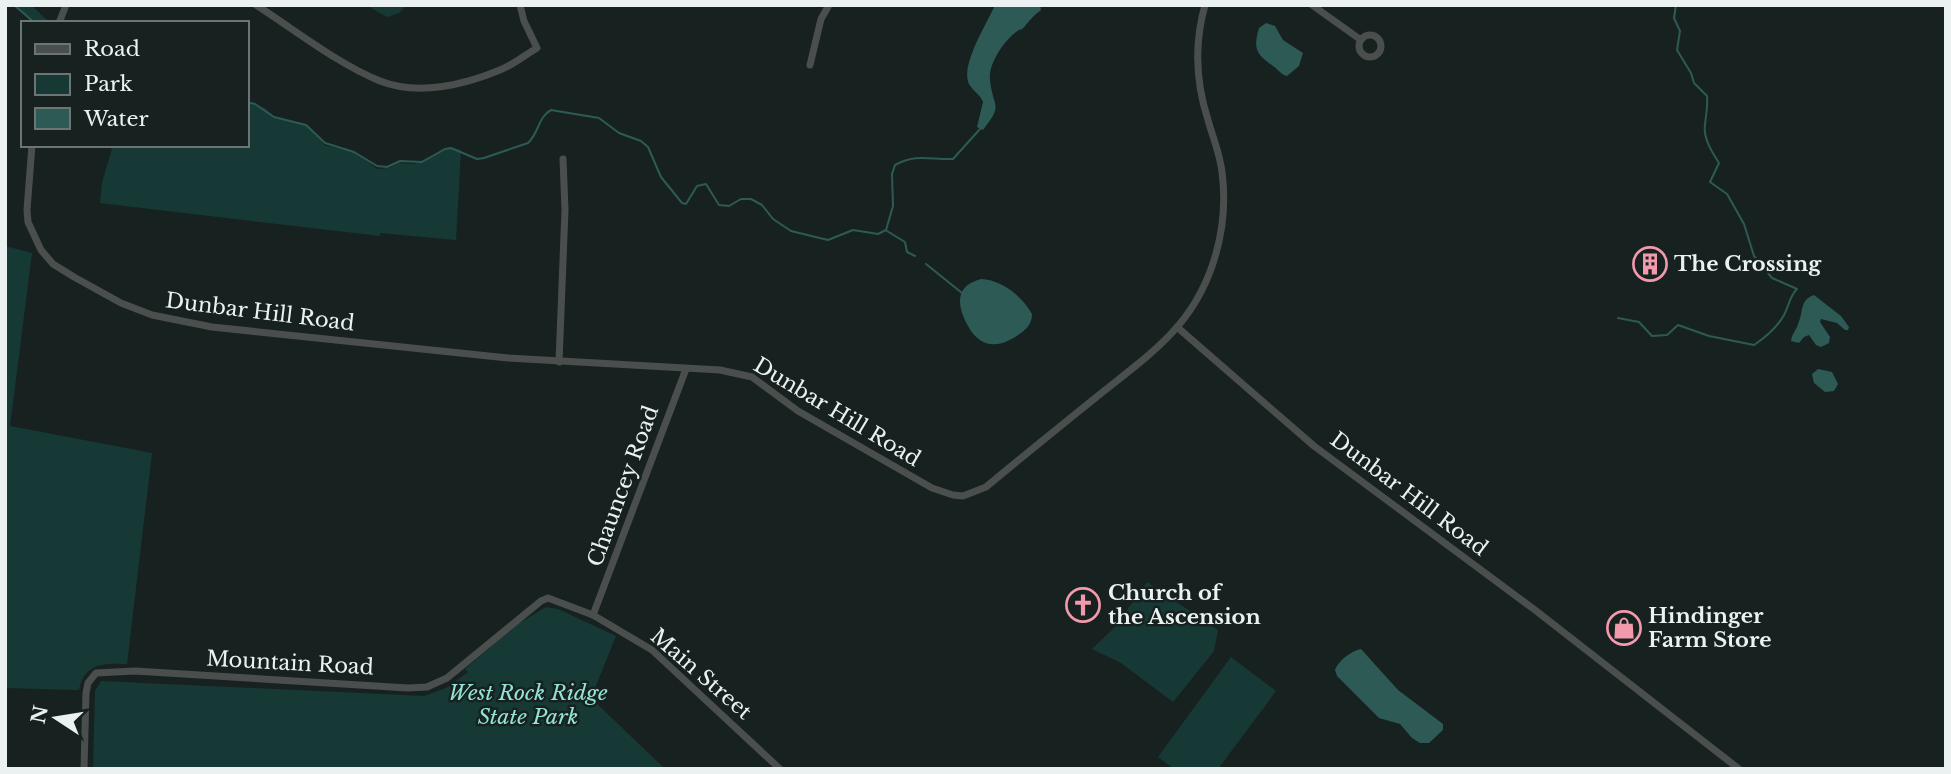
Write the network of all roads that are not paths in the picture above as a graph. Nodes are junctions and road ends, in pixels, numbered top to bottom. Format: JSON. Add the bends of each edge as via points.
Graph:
{"nodes":[{"id":1,"x":256,"y":5,"type":"edge"},
{"id":2,"x":520,"y":5,"type":"edge"},
{"id":3,"x":829,"y":5,"type":"edge"},
{"id":4,"x":1205,"y":5,"type":"edge"},
{"id":5,"x":1312,"y":5,"type":"edge"},
{"id":6,"x":1361,"y":40,"type":"dead end"},
{"id":7,"x":810,"y":65,"type":"dead end"},
{"id":8,"x":32,"y":147,"type":"edge"},
{"id":9,"x":563,"y":159,"type":"dead end"},
{"id":10,"x":1177,"y":327,"type":"junction"},
{"id":11,"x":559,"y":362,"type":"junction"},
{"id":12,"x":686,"y":369,"type":"junction"},
{"id":13,"x":552,"y":598,"type":"joint"},
{"id":14,"x":593,"y":615,"type":"junction"},
{"id":15,"x":84,"y":769,"type":"edge"},
{"id":16,"x":780,"y":769,"type":"edge"},
{"id":17,"x":1739,"y":769,"type":"edge"}],
"edges":[{"from":1,"to":2,"type":"street","via":[[381,81],[417,89],[503,70],[537,48]]},
{"from":3,"to":7,"type":"street"},
{"from":4,"to":10,"type":"street","via":[[1198,67],[1221,165],[1224,208],[1210,271]]},
{"from":5,"to":6,"type":"street"},
{"from":8,"to":11,"type":"street","name":"Dunbar Hill Road","via":[[27,210],[41,250],[63,271],[136,310],[212,327]]},
{"from":9,"to":11,"type":"street"},
{"from":10,"to":12,"type":"street","name":"Dunbar Hill Road","via":[[986,486],[964,496],[917,481],[798,411],[752,377]]},
{"from":10,"to":17,"type":"street","name":"Dunbar Hill Road","via":[[1323,453]]},
{"from":11,"to":12,"type":"street","name":"Dunbar Hill Road"},
{"from":12,"to":14,"type":"street","name":"Chauncey Road"},
{"from":13,"to":14,"type":"street","name":"Main Street"},
{"from":13,"to":15,"type":"street","name":"Mountain Road","via":[[541,601],[455,671],[427,687],[135,671],[96,673],[86,693]]},
{"from":14,"to":16,"type":"street","name":"Main Street","via":[[661,658]]}]}
